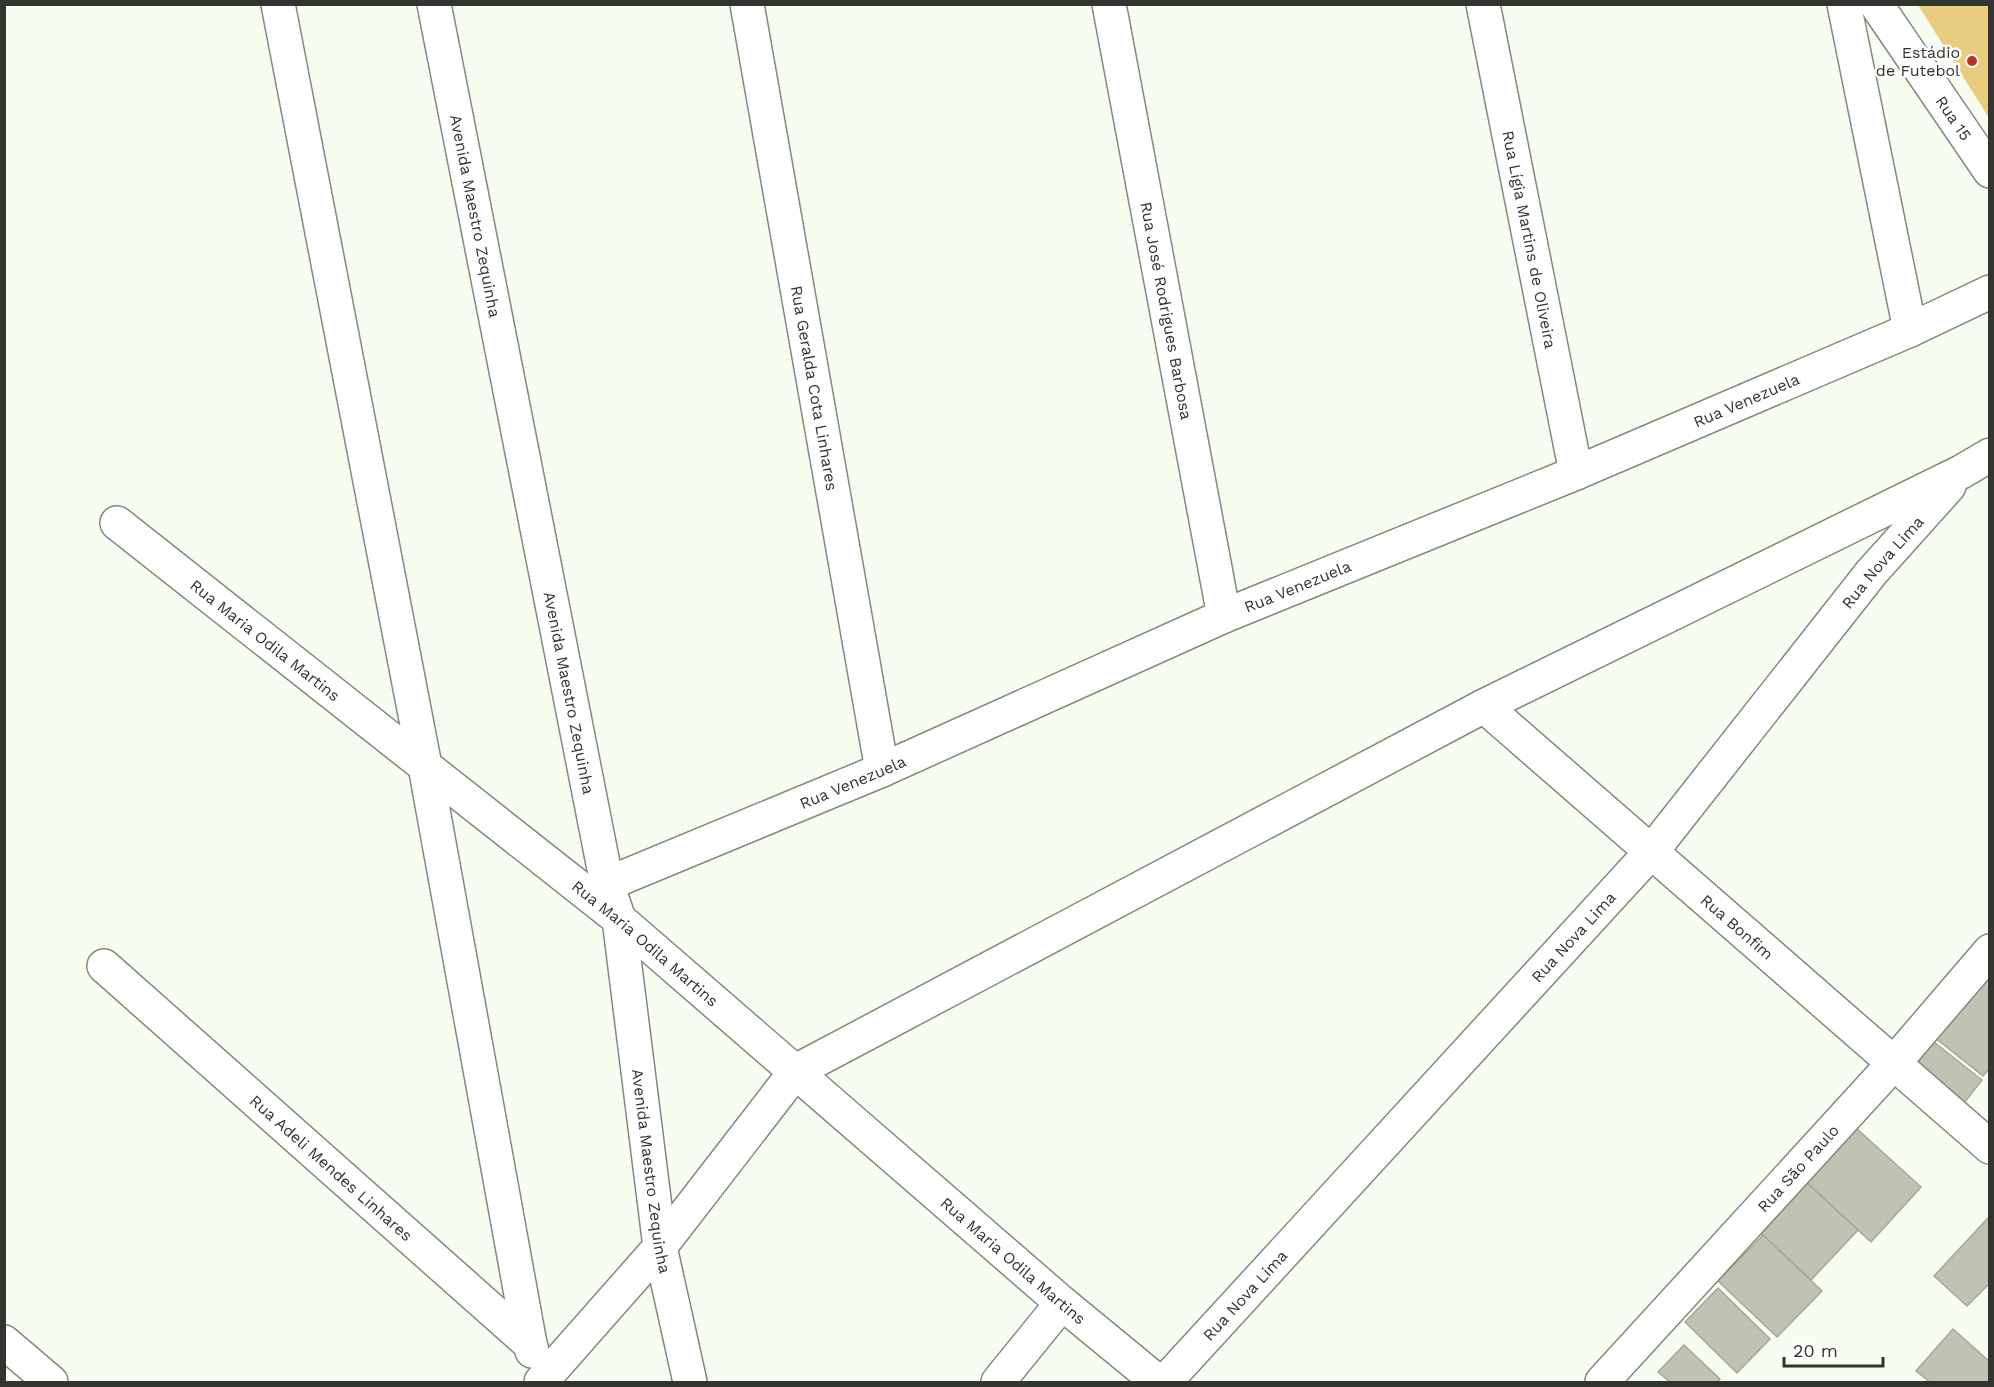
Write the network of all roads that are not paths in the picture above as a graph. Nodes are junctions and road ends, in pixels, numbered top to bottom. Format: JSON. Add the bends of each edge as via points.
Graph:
{"nodes":[{"id":1,"x":278,"y":4,"type":"edge"},
{"id":2,"x":434,"y":4,"type":"edge"},
{"id":3,"x":747,"y":4,"type":"edge"},
{"id":4,"x":1109,"y":4,"type":"edge"},
{"id":5,"x":1483,"y":4,"type":"edge"},
{"id":6,"x":1844,"y":4,"type":"edge"},
{"id":7,"x":1876,"y":4,"type":"edge"},
{"id":8,"x":1989,"y":171,"type":"edge"},
{"id":9,"x":1989,"y":292,"type":"edge"},
{"id":10,"x":1910,"y":330,"type":"junction"},
{"id":11,"x":1989,"y":455,"type":"edge"},
{"id":12,"x":1961,"y":472,"type":"junction"},
{"id":13,"x":1576,"y":473,"type":"junction"},
{"id":14,"x":117,"y":523,"type":"dead end"},
{"id":15,"x":1224,"y":616,"type":"junction"},
{"id":16,"x":1484,"y":706,"type":"junction"},
{"id":17,"x":424,"y":766,"type":"junction"},
{"id":18,"x":882,"y":770,"type":"junction"},
{"id":19,"x":1652,"y":851,"type":"junction"},
{"id":20,"x":607,"y":884,"type":"junction"},
{"id":21,"x":619,"y":919,"type":"junction"},
{"id":22,"x":1989,"y":951,"type":"edge"},
{"id":23,"x":104,"y":966,"type":"dead end"},
{"id":24,"x":1894,"y":1063,"type":"junction"},
{"id":25,"x":796,"y":1071,"type":"junction"},
{"id":26,"x":1989,"y":1147,"type":"edge"},
{"id":27,"x":660,"y":1247,"type":"junction"},
{"id":28,"x":1062,"y":1303,"type":"junction"},
{"id":29,"x":4,"y":1341,"type":"edge"},
{"id":30,"x":530,"y":1344,"type":"junction"},
{"id":31,"x":51,"y":1383,"type":"edge"},
{"id":32,"x":539,"y":1383,"type":"edge"},
{"id":33,"x":690,"y":1383,"type":"edge"},
{"id":34,"x":998,"y":1383,"type":"edge"},
{"id":35,"x":1158,"y":1383,"type":"edge"},
{"id":36,"x":1164,"y":1383,"type":"edge"},
{"id":37,"x":1602,"y":1383,"type":"edge"}],
"edges":[{"from":1,"to":17,"type":"street"},
{"from":2,"to":20,"type":"street","name":"Avenida Maestro Zequinha"},
{"from":3,"to":18,"type":"street","name":"Rua Geralda Cota Linhares"},
{"from":4,"to":15,"type":"street","name":"Rua José Rodrigues Barbosa"},
{"from":5,"to":13,"type":"street","name":"Rua Lígia Martins de Oliveira"},
{"from":6,"to":10,"type":"street"},
{"from":7,"to":8,"type":"street","name":"Rua 15"},
{"from":9,"to":10,"type":"street","name":"Rua Venezuela"},
{"from":10,"to":13,"type":"street","name":"Rua Venezuela"},
{"from":11,"to":12,"type":"street"},
{"from":12,"to":16,"type":"street"},
{"from":12,"to":19,"type":"street","name":"Rua Nova Lima","via":[[1871,573]]},
{"from":13,"to":15,"type":"street","name":"Rua Venezuela"},
{"from":14,"to":17,"type":"street","name":"Rua Maria Odila Martins"},
{"from":15,"to":18,"type":"street","name":"Rua Venezuela"},
{"from":16,"to":19,"type":"street","name":"Rua Bonfim"},
{"from":16,"to":25,"type":"street"},
{"from":17,"to":21,"type":"street","name":"Rua Maria Odila Martins"},
{"from":17,"to":30,"type":"street"},
{"from":18,"to":20,"type":"street","name":"Rua Venezuela"},
{"from":19,"to":24,"type":"street","name":"Rua Bonfim"},
{"from":19,"to":36,"type":"street","name":"Rua Nova Lima"},
{"from":20,"to":21,"type":"street","name":"Avenida Maestro Zequinha"},
{"from":21,"to":25,"type":"street","name":"Rua Maria Odila Martins"},
{"from":21,"to":27,"type":"street","name":"Avenida Maestro Zequinha"},
{"from":22,"to":24,"type":"street","name":"Rua São Paulo"},
{"from":23,"to":30,"type":"street","name":"Rua Adeli Mendes Linhares"},
{"from":24,"to":26,"type":"street","name":"Rua Bonfim"},
{"from":24,"to":37,"type":"street","name":"Rua São Paulo"},
{"from":25,"to":27,"type":"street"},
{"from":25,"to":28,"type":"street","name":"Rua Maria Odila Martins"},
{"from":27,"to":32,"type":"street"},
{"from":27,"to":33,"type":"street","name":"Avenida Maestro Zequinha"},
{"from":28,"to":34,"type":"street"},
{"from":28,"to":35,"type":"street","name":"Rua Maria Odila Martins"},
{"from":29,"to":31,"type":"street"},
{"from":30,"to":32,"type":"street"}]}
